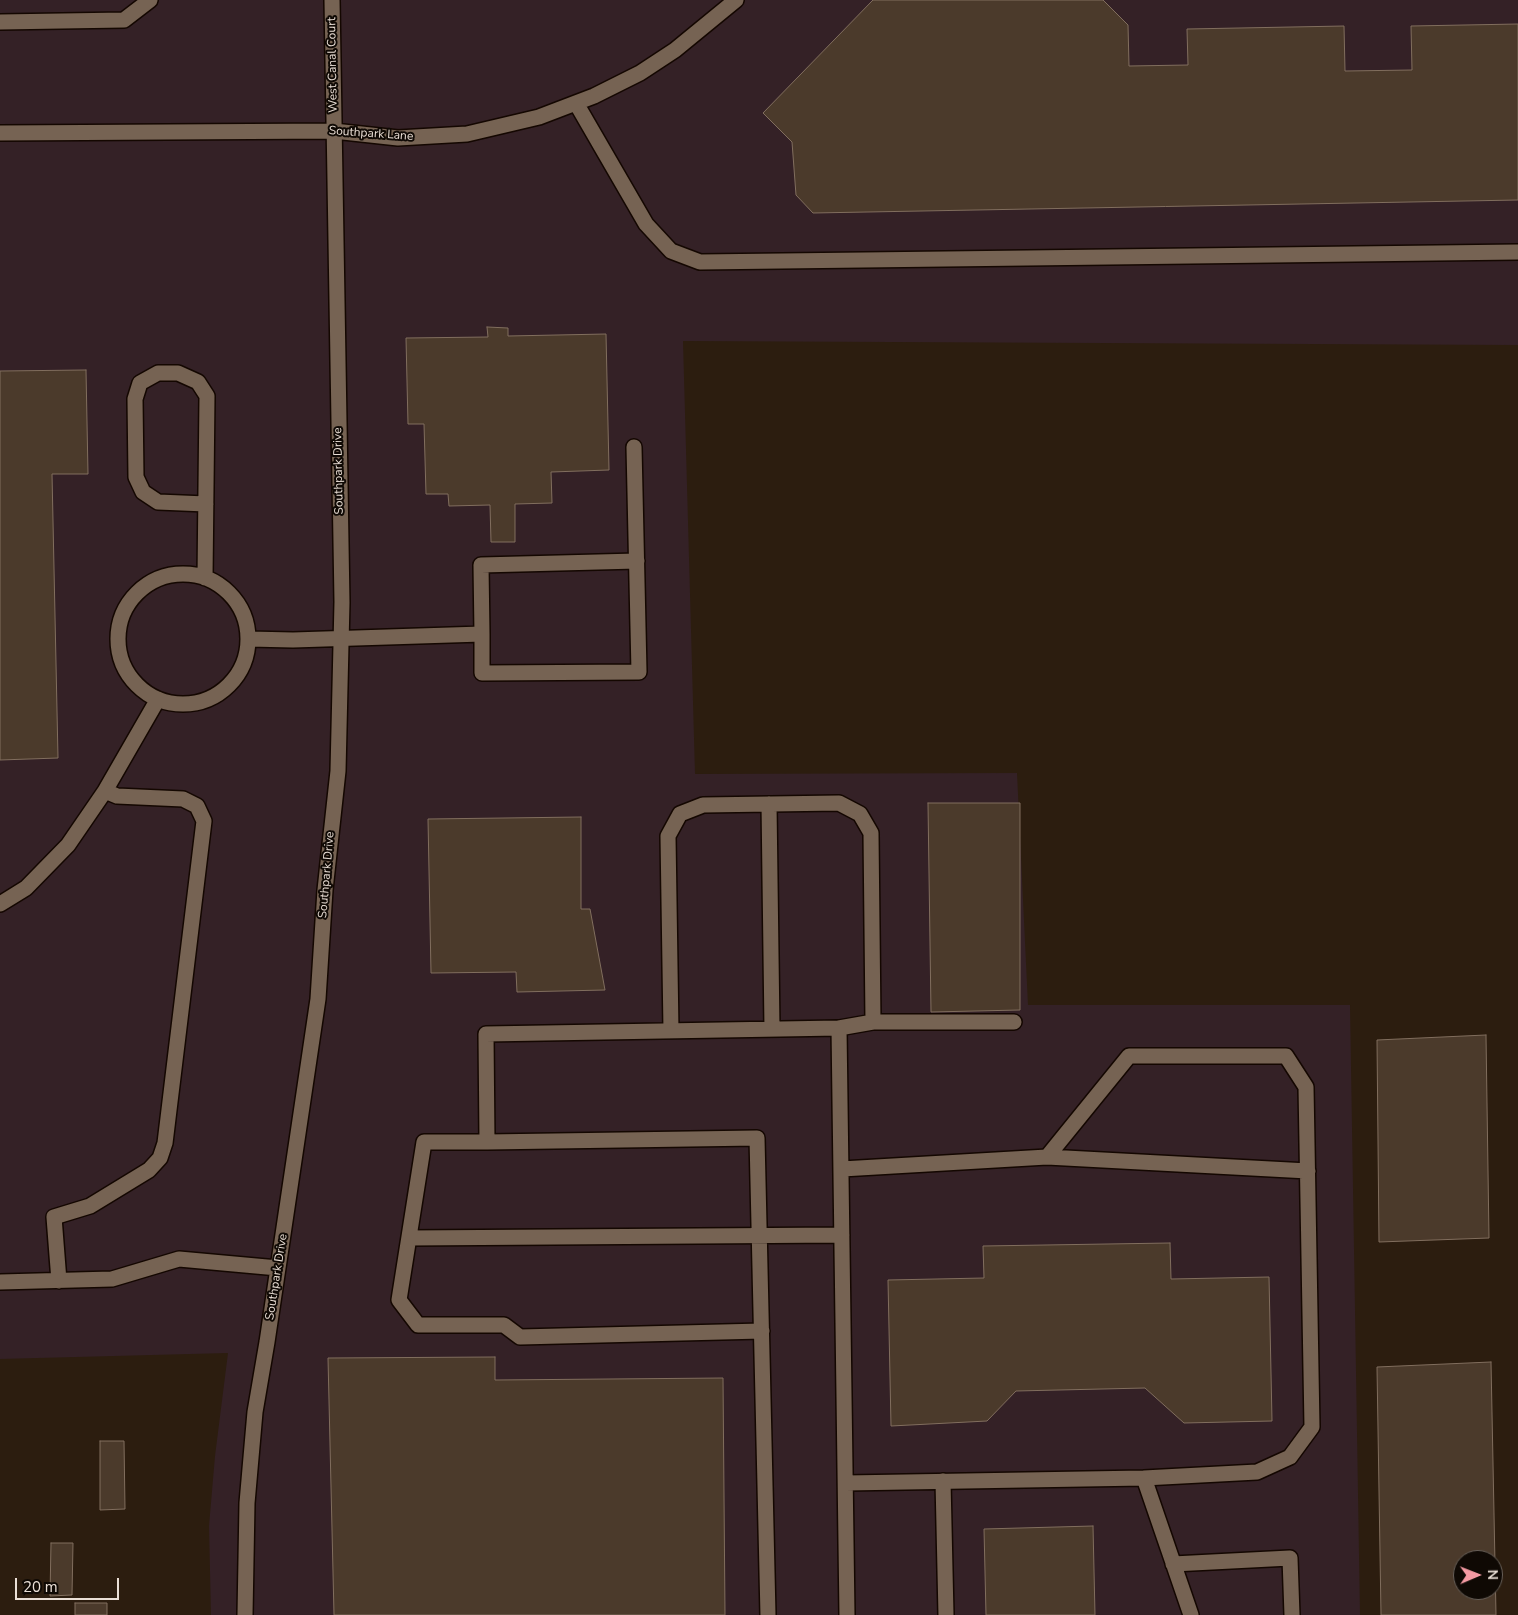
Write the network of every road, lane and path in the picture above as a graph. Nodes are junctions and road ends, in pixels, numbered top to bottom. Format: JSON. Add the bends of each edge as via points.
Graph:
{"nodes":[{"id":1,"x":150,"y":0,"type":"edge"},
{"id":2,"x":332,"y":0,"type":"edge"},
{"id":3,"x":736,"y":0,"type":"edge"},
{"id":4,"x":0,"y":22,"type":"edge"},
{"id":5,"x":576,"y":103,"type":"junction"},
{"id":6,"x":334,"y":131,"type":"junction"},
{"id":7,"x":0,"y":133,"type":"edge"},
{"id":8,"x":1518,"y":252,"type":"edge"},
{"id":9,"x":634,"y":447,"type":"dead end"},
{"id":10,"x":206,"y":504,"type":"junction"},
{"id":11,"x":637,"y":562,"type":"junction"},
{"id":12,"x":205,"y":578,"type":"junction"},
{"id":13,"x":482,"y":634,"type":"junction"},
{"id":14,"x":249,"y":639,"type":"junction"},
{"id":15,"x":341,"y":639,"type":"junction"},
{"id":16,"x":158,"y":699,"type":"junction"},
{"id":17,"x":105,"y":791,"type":"junction"},
{"id":18,"x":769,"y":804,"type":"junction"},
{"id":19,"x":0,"y":904,"type":"edge"},
{"id":20,"x":873,"y":1022,"type":"junction"},
{"id":21,"x":1014,"y":1022,"type":"dead end"},
{"id":22,"x":839,"y":1028,"type":"junction"},
{"id":23,"x":772,"y":1029,"type":"junction"},
{"id":24,"x":672,"y":1031,"type":"junction"},
{"id":25,"x":487,"y":1142,"type":"junction"},
{"id":26,"x":1047,"y":1157,"type":"junction"},
{"id":27,"x":842,"y":1169,"type":"junction"},
{"id":28,"x":1308,"y":1171,"type":"junction"},
{"id":29,"x":842,"y":1235,"type":"junction"},
{"id":30,"x":760,"y":1236,"type":"junction"},
{"id":31,"x":409,"y":1238,"type":"junction"},
{"id":32,"x":278,"y":1268,"type":"junction"},
{"id":33,"x":59,"y":1281,"type":"junction"},
{"id":34,"x":0,"y":1282,"type":"edge"},
{"id":35,"x":762,"y":1331,"type":"junction"},
{"id":36,"x":1144,"y":1478,"type":"junction"},
{"id":37,"x":943,"y":1481,"type":"junction"},
{"id":38,"x":846,"y":1483,"type":"junction"},
{"id":39,"x":1174,"y":1564,"type":"junction"},
{"id":40,"x":246,"y":1615,"type":"edge"},
{"id":41,"x":768,"y":1615,"type":"edge"},
{"id":42,"x":847,"y":1615,"type":"edge"},
{"id":43,"x":946,"y":1615,"type":"edge"},
{"id":44,"x":1191,"y":1615,"type":"edge"},
{"id":45,"x":1292,"y":1615,"type":"edge"}],
"edges":[{"from":1,"to":4,"type":"street","via":[[124,20]]},
{"from":2,"to":6,"type":"street","name":"West Canal Court"},
{"from":3,"to":5,"type":"street","name":"Southpark Lane","via":[[640,74]]},
{"from":5,"to":6,"type":"street","name":"Southpark Lane","via":[[539,117],[466,134],[398,138]]},
{"from":5,"to":8,"type":"street","via":[[646,224],[671,251],[700,262]]},
{"from":6,"to":7,"type":"street","name":"Southpark Lane"},
{"from":6,"to":15,"type":"street","name":"Southpark Drive"},
{"from":9,"to":11,"type":"street"},
{"from":10,"to":10,"type":"street","via":[[158,502],[143,492],[136,477],[135,399],[140,383],[158,373],[178,373],[198,382],[207,396]]},
{"from":10,"to":12,"type":"street"},
{"from":11,"to":13,"type":"street","via":[[481,565]]},
{"from":11,"to":13,"type":"street","via":[[639,672],[482,673]]},
{"from":12,"to":14,"type":"street","via":[[223,587],[237,601],[246,619]]},
{"from":12,"to":16,"type":"street","via":[[183,573],[161,577],[142,588],[127,605],[119,626],[119,648],[126,670],[139,688]]},
{"from":13,"to":15,"type":"street"},
{"from":14,"to":15,"type":"street"},
{"from":14,"to":16,"type":"street","via":[[245,660],[235,679],[219,694],[200,703],[178,704]]},
{"from":15,"to":32,"type":"street","name":"Southpark Drive","via":[[338,772],[325,890],[318,998]]},
{"from":16,"to":17,"type":"street"},
{"from":17,"to":19,"type":"street","via":[[68,845],[26,888]]},
{"from":17,"to":33,"type":"street","via":[[117,796],[184,799],[197,806],[204,821],[165,1143],[160,1158],[149,1170],[90,1206],[54,1217]]},
{"from":18,"to":20,"type":"street","via":[[839,803],[860,814],[871,833]]},
{"from":18,"to":23,"type":"street"},
{"from":18,"to":24,"type":"street","via":[[704,805],[680,814],[668,836]]},
{"from":20,"to":21,"type":"street"},
{"from":20,"to":22,"type":"street"},
{"from":22,"to":23,"type":"street"},
{"from":22,"to":27,"type":"street"},
{"from":23,"to":24,"type":"street"},
{"from":24,"to":25,"type":"street","via":[[486,1034]]},
{"from":25,"to":30,"type":"street","via":[[757,1138]]},
{"from":25,"to":31,"type":"street","via":[[424,1142]]},
{"from":26,"to":27,"type":"street"},
{"from":26,"to":28,"type":"street"},
{"from":26,"to":28,"type":"street","via":[[1129,1056],[1286,1056],[1306,1086]]},
{"from":27,"to":29,"type":"street"},
{"from":28,"to":36,"type":"street","via":[[1312,1427],[1290,1457],[1257,1472]]},
{"from":29,"to":30,"type":"street"},
{"from":29,"to":38,"type":"street"},
{"from":30,"to":31,"type":"street"},
{"from":30,"to":35,"type":"street"},
{"from":31,"to":35,"type":"street","via":[[399,1300],[418,1325],[504,1325],[520,1337]]},
{"from":32,"to":33,"type":"street","via":[[179,1259],[112,1280]]},
{"from":32,"to":40,"type":"street","name":"Southpark Drive","via":[[253,1430],[247,1503]]},
{"from":33,"to":34,"type":"street"},
{"from":35,"to":41,"type":"street"},
{"from":36,"to":37,"type":"street"},
{"from":36,"to":39,"type":"street"},
{"from":37,"to":38,"type":"street"},
{"from":37,"to":43,"type":"street"},
{"from":38,"to":42,"type":"street"},
{"from":39,"to":44,"type":"street"},
{"from":39,"to":45,"type":"street","via":[[1290,1558]]}]}
